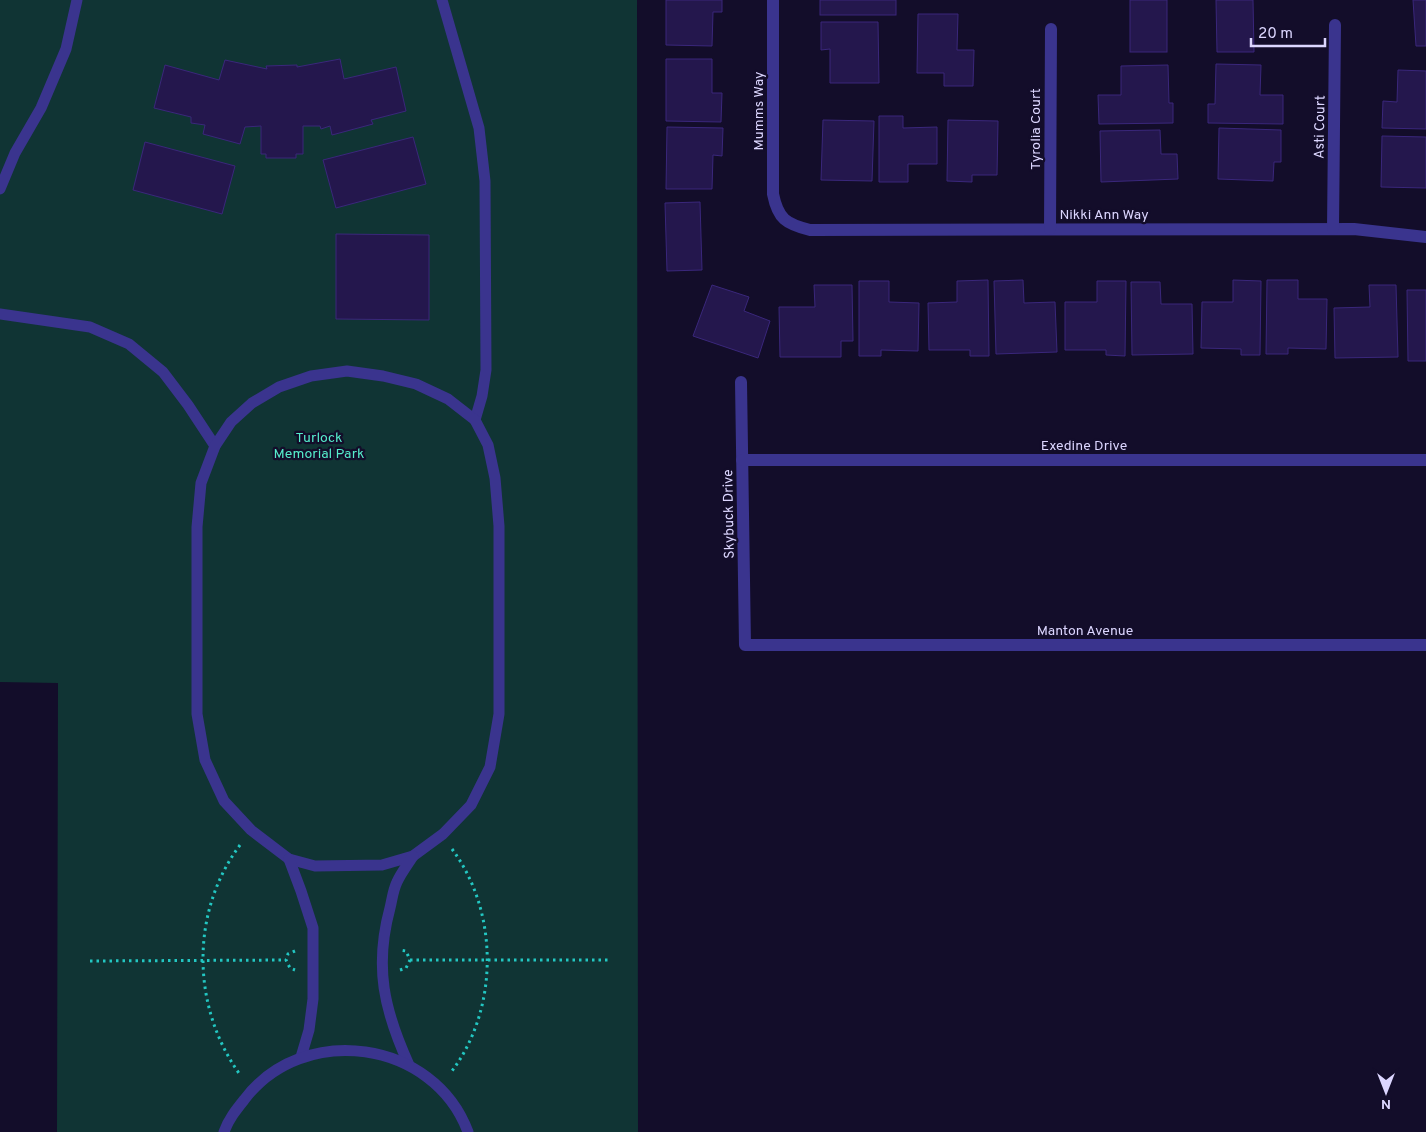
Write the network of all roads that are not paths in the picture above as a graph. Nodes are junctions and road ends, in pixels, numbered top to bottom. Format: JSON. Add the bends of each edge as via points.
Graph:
{"nodes":[{"id":1,"x":77,"y":0,"type":"edge"},
{"id":2,"x":442,"y":0,"type":"edge"},
{"id":3,"x":773,"y":0,"type":"edge"},
{"id":4,"x":1336,"y":25,"type":"dead end"},
{"id":5,"x":1051,"y":28,"type":"dead end"},
{"id":6,"x":0,"y":189,"type":"edge"},
{"id":7,"x":783,"y":220,"type":"joint"},
{"id":8,"x":1050,"y":229,"type":"junction"},
{"id":9,"x":1333,"y":229,"type":"junction"},
{"id":10,"x":1426,"y":237,"type":"edge"},
{"id":11,"x":0,"y":314,"type":"edge"},
{"id":12,"x":741,"y":382,"type":"dead end"},
{"id":13,"x":475,"y":420,"type":"junction"},
{"id":14,"x":215,"y":446,"type":"junction"},
{"id":15,"x":742,"y":460,"type":"junction"},
{"id":16,"x":1426,"y":460,"type":"edge"},
{"id":17,"x":745,"y":645,"type":"joint"},
{"id":18,"x":1426,"y":645,"type":"edge"},
{"id":19,"x":414,"y":856,"type":"junction"},
{"id":20,"x":289,"y":859,"type":"junction"},
{"id":21,"x":301,"y":1058,"type":"junction"},
{"id":22,"x":408,"y":1065,"type":"junction"},
{"id":23,"x":224,"y":1132,"type":"edge"},
{"id":24,"x":468,"y":1132,"type":"edge"}],
"edges":[{"from":1,"to":6,"type":"lane","via":[[66,49]]},
{"from":2,"to":13,"type":"lane","via":[[478,128],[485,181],[486,370]]},
{"from":3,"to":7,"type":"street","name":"Mumms Way","via":[[773,194]]},
{"from":4,"to":9,"type":"street","name":"Asti Court"},
{"from":5,"to":8,"type":"street","name":"Tyrolia Court"},
{"from":7,"to":8,"type":"street","name":"Nikki Ann Way","via":[[810,230]]},
{"from":8,"to":9,"type":"street","name":"Nikki Ann Way"},
{"from":9,"to":10,"type":"street","name":"Nikki Ann Way"},
{"from":11,"to":14,"type":"lane","via":[[90,327],[129,344],[164,372]]},
{"from":12,"to":15,"type":"street","name":"Skybuck Drive"},
{"from":13,"to":14,"type":"lane","via":[[448,399],[416,384],[347,371],[311,376],[279,387],[252,403],[231,422]]},
{"from":13,"to":19,"type":"lane","via":[[488,445],[499,526],[499,714],[490,767],[471,805],[443,834]]},
{"from":14,"to":20,"type":"lane","via":[[201,483],[197,527],[197,714],[205,760],[224,801],[251,830]]},
{"from":15,"to":16,"type":"street","name":"Exedine Drive"},
{"from":15,"to":17,"type":"street","name":"Skybuck Drive"},
{"from":17,"to":18,"type":"street","name":"Manton Avenue"},
{"from":19,"to":20,"type":"lane","via":[[382,865],[348,867],[315,866]]},
{"from":19,"to":22,"type":"lane","via":[[396,882],[381,956],[386,1003]]},
{"from":20,"to":21,"type":"lane","via":[[313,928],[313,999]]},
{"from":21,"to":22,"type":"lane","via":[[328,1051],[356,1050],[383,1055]]},
{"from":21,"to":23,"type":"lane","via":[[274,1071],[253,1088]]},
{"from":22,"to":24,"type":"lane","via":[[440,1088],[463,1118]]}]}
